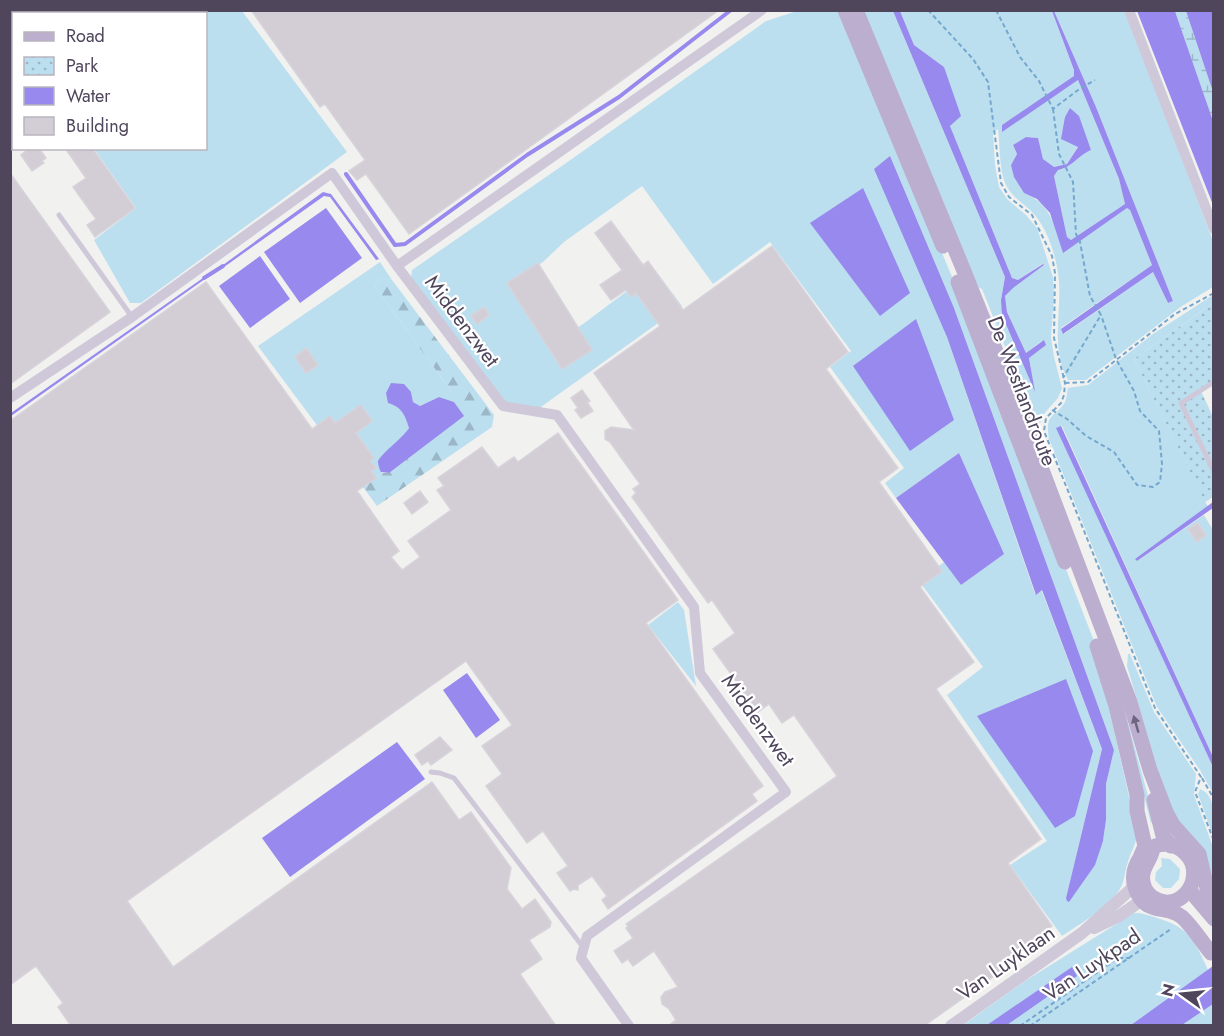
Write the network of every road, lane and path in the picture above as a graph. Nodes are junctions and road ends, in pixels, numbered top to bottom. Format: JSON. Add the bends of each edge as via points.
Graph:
{"nodes":[{"id":1,"x":762,"y":10,"type":"edge"},
{"id":2,"x":845,"y":10,"type":"edge"},
{"id":3,"x":856,"y":10,"type":"edge"},
{"id":4,"x":928,"y":10,"type":"edge"},
{"id":5,"x":996,"y":10,"type":"edge"},
{"id":6,"x":1129,"y":10,"type":"edge"},
{"id":7,"x":1095,"y":80,"type":"dead end"},
{"id":8,"x":1053,"y":109,"type":"junction"},
{"id":9,"x":59,"y":215,"type":"dead end"},
{"id":10,"x":1214,"y":229,"type":"edge"},
{"id":11,"x":397,"y":266,"type":"junction"},
{"id":12,"x":1214,"y":293,"type":"edge"},
{"id":13,"x":1101,"y":315,"type":"junction"},
{"id":14,"x":132,"y":317,"type":"junction"},
{"id":15,"x":1116,"y":359,"type":"junction"},
{"id":16,"x":1063,"y":378,"type":"junction"},
{"id":17,"x":1214,"y":382,"type":"edge"},
{"id":18,"x":1065,"y":383,"type":"junction"},
{"id":19,"x":10,"y":398,"type":"edge"},
{"id":20,"x":1052,"y":410,"type":"junction"},
{"id":21,"x":1214,"y":472,"type":"edge"},
{"id":22,"x":1150,"y":771,"type":"junction"},
{"id":23,"x":430,"y":772,"type":"dead end"},
{"id":24,"x":1201,"y":777,"type":"junction"},
{"id":25,"x":1214,"y":799,"type":"edge"},
{"id":26,"x":1214,"y":841,"type":"edge"},
{"id":27,"x":1172,"y":846,"type":"junction"},
{"id":28,"x":1147,"y":851,"type":"junction"},
{"id":29,"x":1134,"y":884,"type":"junction"},
{"id":30,"x":1190,"y":888,"type":"junction"},
{"id":31,"x":1147,"y":899,"type":"junction"},
{"id":32,"x":1172,"y":906,"type":"junction"},
{"id":33,"x":1214,"y":906,"type":"edge"},
{"id":34,"x":1214,"y":918,"type":"edge"},
{"id":35,"x":1171,"y":929,"type":"dead end"},
{"id":36,"x":1083,"y":933,"type":"junction"},
{"id":37,"x":584,"y":948,"type":"junction"},
{"id":38,"x":1212,"y":956,"type":"edge"},
{"id":39,"x":1130,"y":958,"type":"junction"},
{"id":40,"x":629,"y":1026,"type":"edge"},
{"id":41,"x":951,"y":1026,"type":"edge"},
{"id":42,"x":1020,"y":1026,"type":"edge"},
{"id":43,"x":1030,"y":1026,"type":"edge"}],
"edges":[{"from":1,"to":11,"type":"street","name":"Middenzwet"},
{"from":2,"to":28,"type":"main road","name":"De Westlandroute","via":[[956,277],[1101,658],[1137,795],[1144,808]]},
{"from":22,"to":3,"type":"main road","name":"De Westlandroute","one_way":true,"via":[[1130,702],[1022,417]]},
{"from":4,"to":16,"type":"path","via":[[988,81],[1001,183],[1009,198],[1032,216],[1052,256],[1054,338]]},
{"from":5,"to":8,"type":"path"},
{"from":6,"to":10,"type":"street"},
{"from":7,"to":8,"type":"path"},
{"from":8,"to":13,"type":"path","via":[[1062,163],[1073,182],[1076,234],[1090,296]]},
{"from":9,"to":14,"type":"lane"},
{"from":11,"to":14,"type":"street","name":"Middenzwet","via":[[332,173]]},
{"from":11,"to":37,"type":"street","name":"Middenzwet","via":[[502,406],[556,415],[694,607],[700,673],[786,792],[587,936]]},
{"from":12,"to":15,"type":"path","via":[[1174,314]]},
{"from":13,"to":15,"type":"path"},
{"from":13,"to":16,"type":"path"},
{"from":14,"to":19,"type":"street","name":"Middenzwet"},
{"from":15,"to":18,"type":"path","via":[[1088,382]]},
{"from":15,"to":20,"type":"path","via":[[1140,411],[1159,431],[1160,482],[1153,487],[1137,486],[1114,452]]},
{"from":16,"to":18,"type":"path"},
{"from":17,"to":21,"type":"lane","via":[[1181,403]]},
{"from":18,"to":20,"type":"path","via":[[1061,403]]},
{"from":20,"to":24,"type":"path","via":[[1044,431],[1155,708]]},
{"from":22,"to":27,"type":"main road","name":"De Westlandroute","via":[[1161,830]]},
{"from":22,"to":33,"type":"main road","name":"De Westlandroute","via":[[1173,825],[1199,854]]},
{"from":23,"to":37,"type":"lane","via":[[454,778]]},
{"from":24,"to":25,"type":"path"},
{"from":24,"to":26,"type":"path","via":[[1195,792]]},
{"from":27,"to":28,"type":"main road"},
{"from":27,"to":30,"type":"main road","name":"De Westlandroute","via":[[1184,852],[1192,864]]},
{"from":28,"to":29,"type":"main road","via":[[1134,872]]},
{"from":28,"to":31,"type":"main road","via":[[1152,856],[1142,876]]},
{"from":29,"to":31,"type":"main road"},
{"from":29,"to":36,"type":"street","name":"Van Luyklaan"},
{"from":30,"to":32,"type":"main road"},
{"from":30,"to":34,"type":"main road"},
{"from":31,"to":32,"type":"main road","via":[[1153,908]]},
{"from":31,"to":36,"type":"street","name":"Van Luyklaan"},
{"from":32,"to":38,"type":"main road"},
{"from":35,"to":39,"type":"path","name":"Van Luykpad"},
{"from":36,"to":41,"type":"street","name":"Van Luyklaan"},
{"from":37,"to":40,"type":"street","via":[[581,958]]},
{"from":39,"to":42,"type":"path","via":[[1118,958]]},
{"from":39,"to":43,"type":"path","name":"Van Luykpad"}]}
